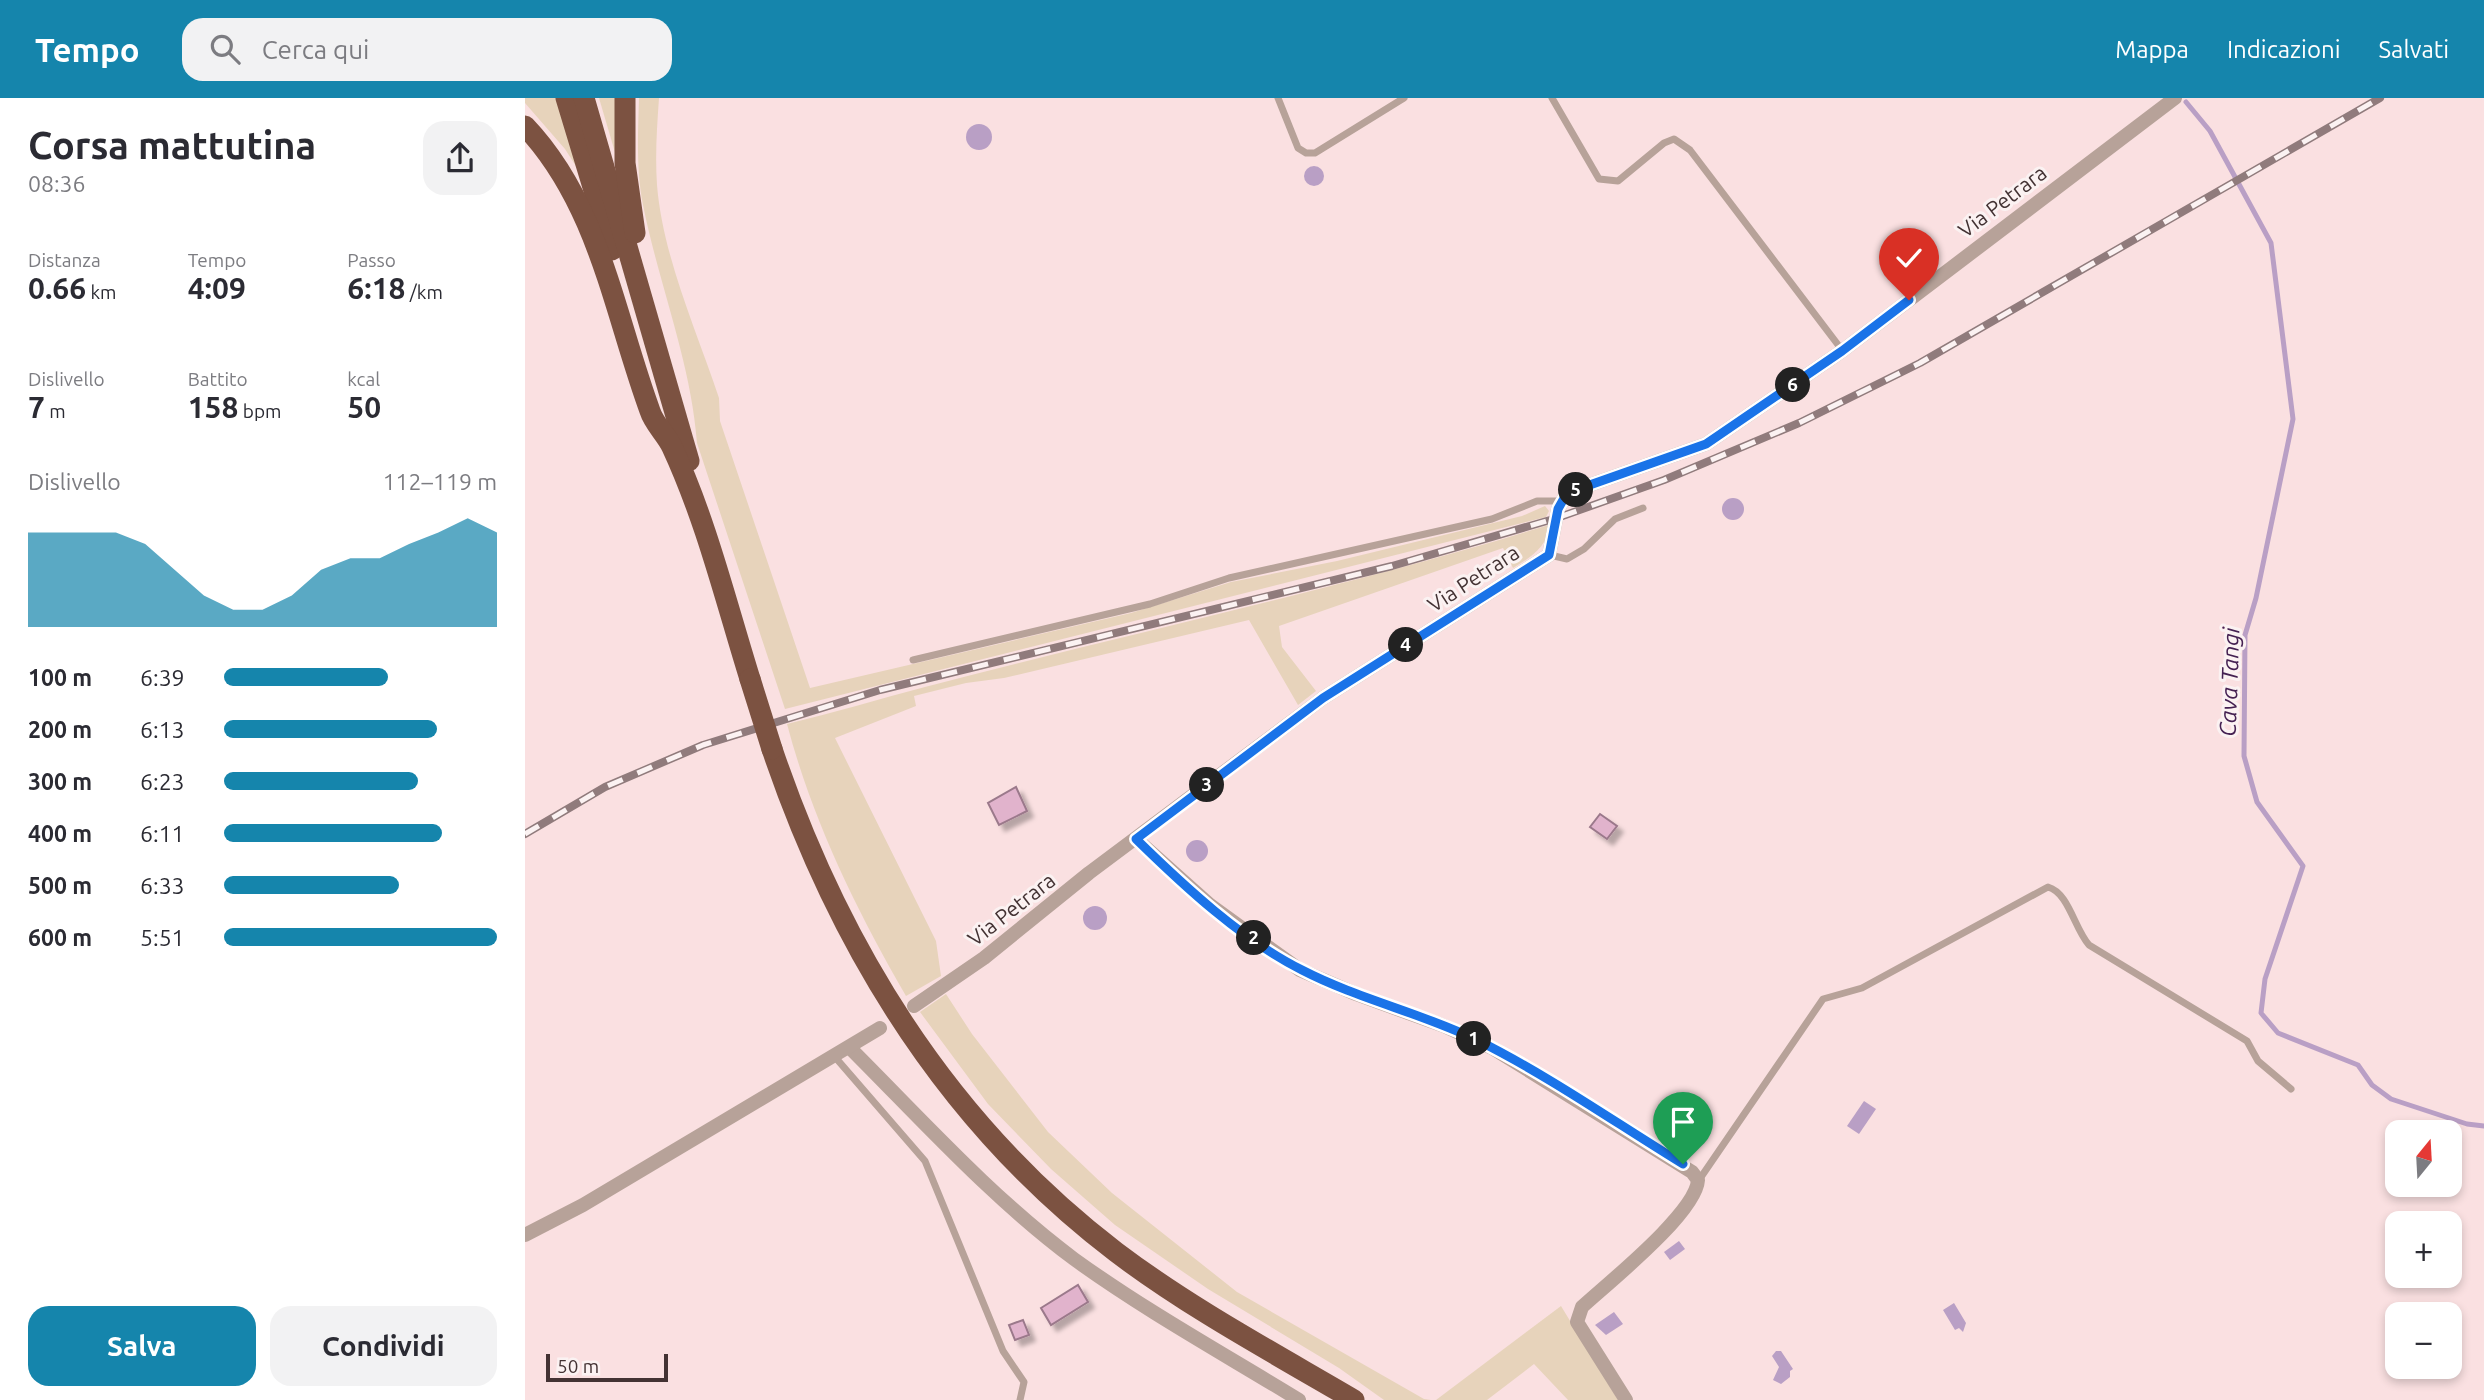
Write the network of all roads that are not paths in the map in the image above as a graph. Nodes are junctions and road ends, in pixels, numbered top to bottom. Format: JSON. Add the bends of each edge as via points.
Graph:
{"nodes":[{"id":1,"x":566,"y":98,"type":"edge"},
{"id":2,"x":584,"y":98,"type":"edge"},
{"id":3,"x":625,"y":98,"type":"edge"},
{"id":4,"x":1278,"y":98,"type":"edge"},
{"id":5,"x":1403,"y":98,"type":"edge"},
{"id":6,"x":1552,"y":98,"type":"edge"},
{"id":7,"x":2175,"y":98,"type":"edge"},
{"id":8,"x":525,"y":126,"type":"edge"},
{"id":9,"x":1842,"y":351,"type":"junction"},
{"id":10,"x":669,"y":389,"type":"junction"},
{"id":11,"x":671,"y":446,"type":"junction"},
{"id":12,"x":1561,"y":501,"type":"junction"},
{"id":13,"x":1643,"y":508,"type":"dead end"},
{"id":14,"x":702,"y":528,"type":"junction"},
{"id":15,"x":1549,"y":555,"type":"junction"},
{"id":16,"x":913,"y":660,"type":"dead end"},
{"id":17,"x":1136,"y":839,"type":"junction"},
{"id":18,"x":914,"y":1006,"type":"dead end"},
{"id":19,"x":880,"y":1028,"type":"dead end"},
{"id":20,"x":850,"y":1048,"type":"junction"},
{"id":21,"x":835,"y":1057,"type":"junction"},
{"id":22,"x":2291,"y":1088,"type":"dead end"},
{"id":23,"x":1698,"y":1180,"type":"junction"},
{"id":24,"x":525,"y":1235,"type":"edge"},
{"id":25,"x":1020,"y":1400,"type":"edge"},
{"id":26,"x":1299,"y":1400,"type":"edge"},
{"id":27,"x":1354,"y":1400,"type":"edge"},
{"id":28,"x":1626,"y":1400,"type":"edge"}],
"edges":[{"from":1,"to":11,"type":"highway"},
{"from":2,"to":10,"type":"highway"},
{"from":3,"to":10,"type":"highway","via":[[625,163],[633,226],[659,323]]},
{"from":4,"to":5,"type":"lane","via":[[1298,148],[1315,153]]},
{"from":6,"to":9,"type":"lane","via":[[1599,179],[1618,181],[1664,143],[1674,139],[1682,143]]},
{"from":7,"to":9,"type":"street","name":"Via Petrara"},
{"from":8,"to":11,"type":"highway","via":[[566,179],[582,209],[651,414]]},
{"from":9,"to":12,"type":"street","name":"Via Petrara","via":[[1706,444],[1567,493]]},
{"from":10,"to":14,"type":"highway"},
{"from":11,"to":14,"type":"highway"},
{"from":12,"to":15,"type":"street","name":"Via Petrara"},
{"from":12,"to":16,"type":"lane","via":[[1538,501],[1492,519],[1229,578],[1150,604]]},
{"from":13,"to":15,"type":"lane","via":[[1615,519],[1567,559]]},
{"from":14,"to":27,"type":"highway","bridge":true,"via":[[772,749],[813,858],[865,963],[927,1060],[1038,1186],[1118,1253],[1177,1294]]},
{"from":15,"to":17,"type":"street","name":"Via Petrara","via":[[1323,698]]},
{"from":17,"to":18,"type":"street","name":"Via Petrara","via":[[984,958]]},
{"from":17,"to":23,"type":"street","via":[[1210,905],[1300,970],[1494,1049],[1683,1164]]},
{"from":19,"to":20,"type":"street"},
{"from":20,"to":21,"type":"street"},
{"from":20,"to":26,"type":"street","via":[[1012,1208],[1074,1259]]},
{"from":21,"to":24,"type":"street"},
{"from":21,"to":25,"type":"lane","via":[[925,1161],[1003,1351],[1024,1382]]},
{"from":22,"to":23,"type":"lane","via":[[2258,1061],[2246,1041],[2089,945],[2061,894],[2048,887],[1862,988],[1823,999]]},
{"from":23,"to":28,"type":"street","via":[[1697,1191],[1672,1224],[1582,1307],[1577,1322]]}]}
